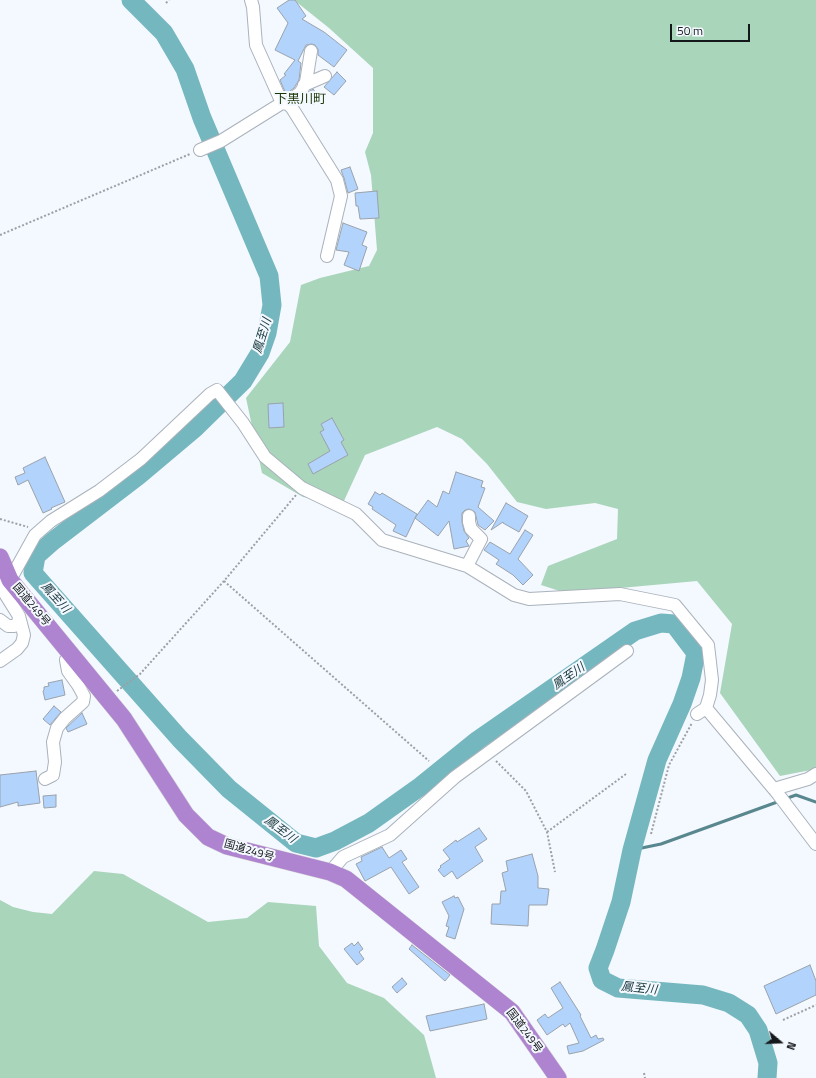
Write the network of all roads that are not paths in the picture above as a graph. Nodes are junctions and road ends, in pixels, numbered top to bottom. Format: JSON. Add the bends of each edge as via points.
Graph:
{"nodes":[{"id":1,"x":251,"y":0,"type":"edge"},
{"id":2,"x":311,"y":51,"type":"dead end"},
{"id":3,"x":325,"y":76,"type":"dead end"},
{"id":4,"x":304,"y":85,"type":"junction"},
{"id":5,"x":285,"y":103,"type":"junction"},
{"id":6,"x":200,"y":150,"type":"road end"},
{"id":7,"x":327,"y":256,"type":"dead end"},
{"id":8,"x":469,"y":516,"type":"dead end"},
{"id":9,"x":0,"y":557,"type":"edge"},
{"id":10,"x":467,"y":566,"type":"junction"},
{"id":11,"x":9,"y":578,"type":"junction"},
{"id":12,"x":18,"y":616,"type":"junction"},
{"id":13,"x":0,"y":620,"type":"edge"},
{"id":14,"x":627,"y":651,"type":"dead end"},
{"id":15,"x":72,"y":655,"type":"junction"},
{"id":16,"x":0,"y":661,"type":"edge"},
{"id":17,"x":816,"y":774,"type":"edge"},
{"id":18,"x":45,"y":779,"type":"dead end"},
{"id":19,"x":776,"y":792,"type":"junction"},
{"id":20,"x":816,"y":844,"type":"edge"},
{"id":21,"x":330,"y":872,"type":"junction"},
{"id":22,"x":558,"y":1078,"type":"edge"}],
"edges":[{"from":1,"to":5,"type":"street","via":[[256,45]]},
{"from":2,"to":4,"type":"street"},
{"from":3,"to":4,"type":"street"},
{"from":4,"to":5,"type":"street","via":[[300,93]]},
{"from":5,"to":6,"type":"street","via":[[221,141]]},
{"from":5,"to":7,"type":"street","via":[[292,108],[337,180],[342,196]]},
{"from":8,"to":10,"type":"street","via":[[471,529],[482,539]]},
{"from":9,"to":11,"type":"highway","name":"国道249号"},
{"from":10,"to":11,"type":"street","via":[[382,540],[356,514],[302,488],[265,457],[217,390],[141,459],[99,491],[51,521],[35,535]]},
{"from":10,"to":19,"type":"street","via":[[514,595],[529,599],[620,594],[675,605],[708,645],[712,680],[710,695],[702,711]]},
{"from":11,"to":12,"type":"street","via":[[2,581],[2,589]]},
{"from":11,"to":15,"type":"highway","name":"国道249号"},
{"from":12,"to":13,"type":"street","via":[[18,625],[14,626],[8,626]]},
{"from":12,"to":16,"type":"street","via":[[24,635],[22,642],[17,649]]},
{"from":14,"to":21,"type":"street","via":[[455,777],[390,834],[343,857]]},
{"from":15,"to":18,"type":"street","via":[[66,660],[68,671],[84,696],[83,702],[57,728],[53,742],[54,775]]},
{"from":15,"to":21,"type":"highway","name":"国道249号","via":[[124,719],[186,815],[208,837],[227,846]]},
{"from":17,"to":19,"type":"street"},
{"from":19,"to":20,"type":"street"},
{"from":21,"to":22,"type":"highway","name":"国道249号","via":[[346,879],[512,1012]]}]}
